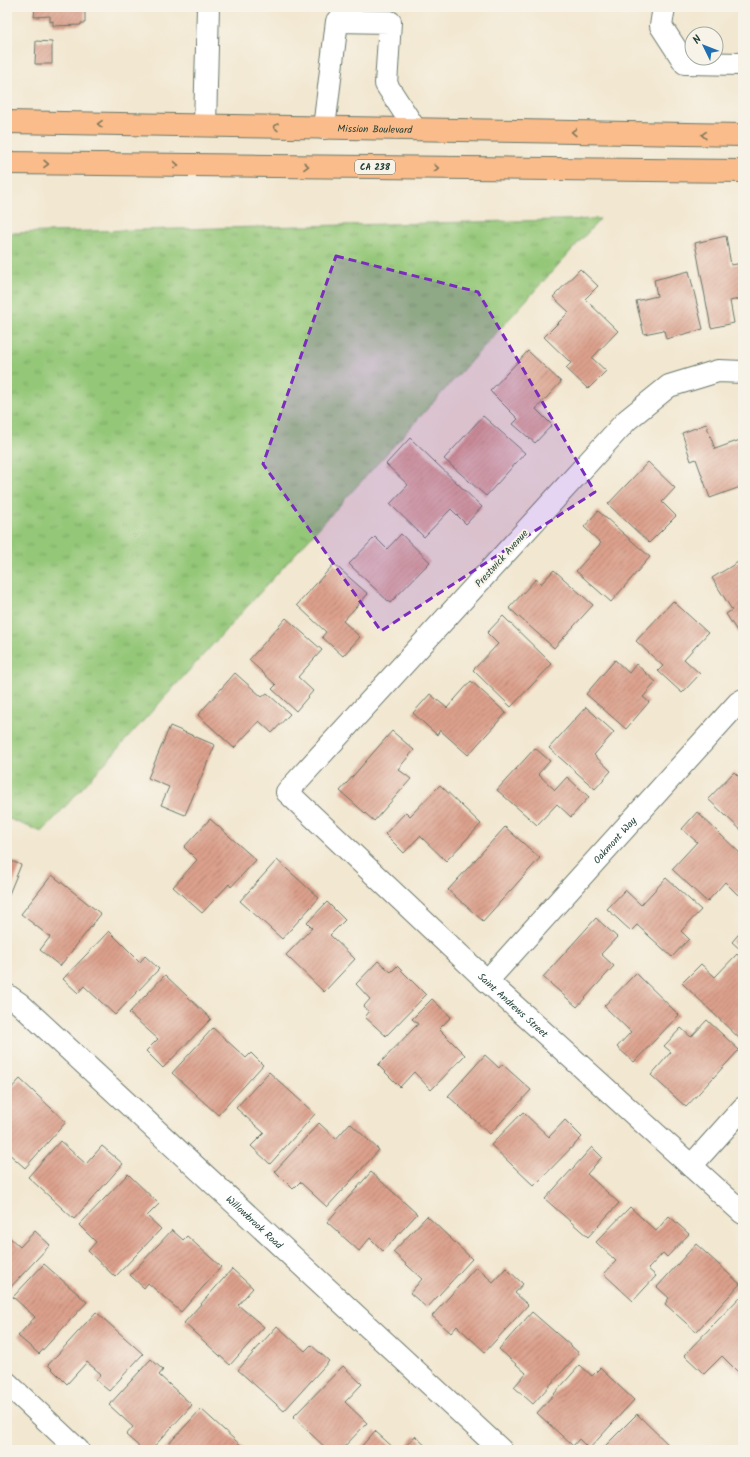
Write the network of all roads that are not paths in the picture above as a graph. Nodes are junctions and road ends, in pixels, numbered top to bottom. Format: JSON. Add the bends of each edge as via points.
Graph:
{"nodes":[{"id":1,"x":208,"y":7,"type":"edge"},
{"id":2,"x":664,"y":7,"type":"edge"},
{"id":3,"x":337,"y":14,"type":"edge"},
{"id":4,"x":743,"y":64,"type":"edge"},
{"id":5,"x":7,"y":122,"type":"edge"},
{"id":6,"x":205,"y":125,"type":"junction"},
{"id":7,"x":324,"y":128,"type":"junction"},
{"id":8,"x":415,"y":129,"type":"junction"},
{"id":9,"x":743,"y":135,"type":"edge"},
{"id":10,"x":7,"y":163,"type":"edge"},
{"id":11,"x":743,"y":171,"type":"edge"},
{"id":12,"x":743,"y":372,"type":"edge"},
{"id":13,"x":743,"y":700,"type":"edge"},
{"id":14,"x":288,"y":792,"type":"joint"},
{"id":15,"x":487,"y":981,"type":"junction"},
{"id":16,"x":7,"y":995,"type":"edge"},
{"id":17,"x":743,"y":1108,"type":"edge"},
{"id":18,"x":691,"y":1166,"type":"junction"},
{"id":19,"x":743,"y":1213,"type":"edge"},
{"id":20,"x":11,"y":1394,"type":"edge"},
{"id":21,"x":78,"y":1450,"type":"edge"},
{"id":22,"x":501,"y":1450,"type":"edge"}],
"edges":[{"from":1,"to":6,"type":"street"},
{"from":2,"to":4,"type":"street","via":[[661,26],[685,64]]},
{"from":3,"to":7,"type":"street"},
{"from":3,"to":8,"type":"street","via":[[390,22],[386,84]]},
{"from":6,"to":5,"type":"main road","name":"Mission Boulevard","one_way":true},
{"from":7,"to":6,"type":"main road","name":"Mission Boulevard","one_way":true},
{"from":7,"to":8,"type":"main road","name":"Mission Boulevard"},
{"from":9,"to":8,"type":"main road","name":"Mission Boulevard","one_way":true},
{"from":10,"to":11,"type":"main road","number":"CA 238","one_way":true},
{"from":12,"to":14,"type":"street","name":"Prestwick Avenue","via":[[718,371],[669,386],[627,420]]},
{"from":13,"to":15,"type":"street","name":"Oakmont Way","via":[[738,702]]},
{"from":14,"to":15,"type":"street","name":"Saint Andrews Street"},
{"from":15,"to":18,"type":"street","name":"Saint Andrews Street"},
{"from":16,"to":22,"type":"street","name":"Willowbrook Road","via":[[20,1004]]},
{"from":17,"to":18,"type":"street"},
{"from":18,"to":19,"type":"street","name":"Saint Andrews Street"},
{"from":20,"to":21,"type":"street"}]}
